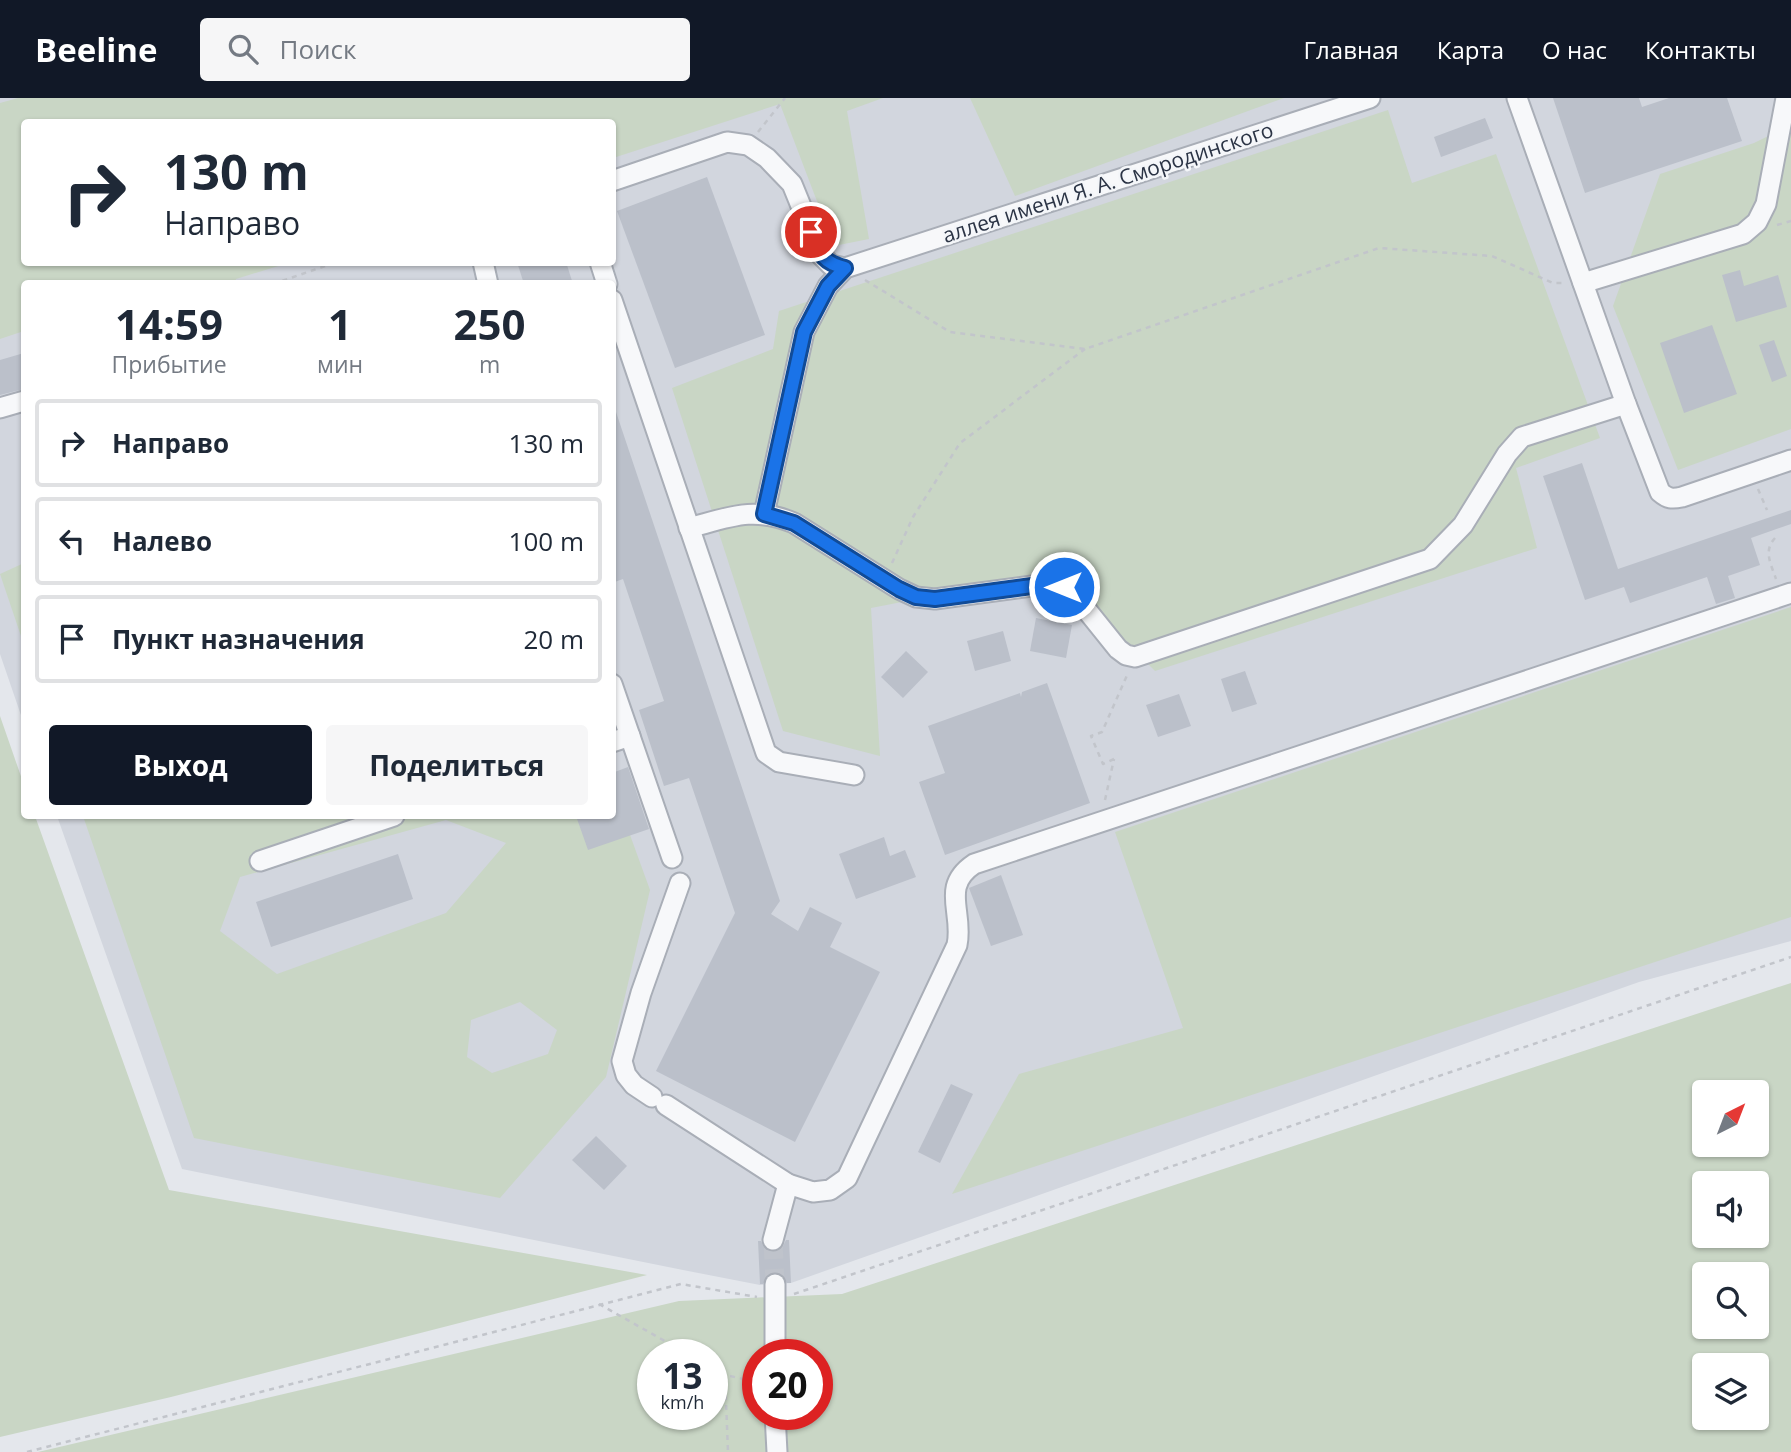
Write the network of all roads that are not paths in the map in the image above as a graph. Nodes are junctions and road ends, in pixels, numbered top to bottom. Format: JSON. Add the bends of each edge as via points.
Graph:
{"nodes":[{"id":1,"x":1517,"y":98,"type":"edge"},
{"id":2,"x":1786,"y":98,"type":"edge"},
{"id":3,"x":1358,"y":100,"type":"edge"},
{"id":4,"x":616,"y":180,"type":"edge"},
{"id":5,"x":845,"y":268,"type":"junction"},
{"id":6,"x":1583,"y":283,"type":"junction"},
{"id":7,"x":616,"y":312,"type":"edge"},
{"id":8,"x":21,"y":402,"type":"edge"},
{"id":9,"x":1626,"y":404,"type":"junction"},
{"id":10,"x":0,"y":408,"type":"edge"},
{"id":11,"x":1791,"y":460,"type":"edge"},
{"id":12,"x":764,"y":514,"type":"junction"},
{"id":13,"x":689,"y":528,"type":"junction"},
{"id":14,"x":1787,"y":595,"type":"edge"},
{"id":15,"x":616,"y":708,"type":"edge"},
{"id":16,"x":621,"y":739,"type":"edge"},
{"id":17,"x":854,"y":775,"type":"dead end"},
{"id":18,"x":385,"y":819,"type":"edge"},
{"id":19,"x":672,"y":858,"type":"dead end"},
{"id":20,"x":260,"y":861,"type":"dead end"},
{"id":21,"x":680,"y":883,"type":"dead end"},
{"id":22,"x":788,"y":1184,"type":"junction"},
{"id":23,"x":773,"y":1240,"type":"tunnel mouth"},
{"id":24,"x":776,"y":1292,"type":"tunnel mouth"},
{"id":25,"x":775,"y":1339,"type":"edge"},
{"id":26,"x":776,"y":1430,"type":"edge"},
{"id":27,"x":777,"y":1452,"type":"edge"}],
"edges":[{"from":1,"to":6,"type":"street"},
{"from":2,"to":6,"type":"street","via":[[1766,204],[1757,222],[1742,234]]},
{"from":3,"to":5,"type":"street","name":"аллея имени Я. А. Смородинского"},
{"from":4,"to":5,"type":"street","via":[[727,142],[747,145],[792,184],[821,256],[831,265]]},
{"from":5,"to":12,"type":"street","via":[[828,286],[804,332]]},
{"from":6,"to":9,"type":"street"},
{"from":7,"to":13,"type":"street"},
{"from":8,"to":10,"type":"street"},
{"from":9,"to":11,"type":"street","via":[[1660,492],[1666,497],[1682,497]]},
{"from":9,"to":12,"type":"street","via":[[1522,437],[1462,525],[1430,559],[1135,657],[1118,649],[1073,593],[1054,583],[935,599],[916,597],[794,523]]},
{"from":12,"to":13,"type":"street","via":[[742,514]]},
{"from":13,"to":17,"type":"street","via":[[766,753],[779,762]]},
{"from":14,"to":22,"type":"street","via":[[974,864],[961,873],[956,884],[957,945],[846,1178],[830,1190],[813,1192]]},
{"from":15,"to":16,"type":"street"},
{"from":16,"to":19,"type":"street"},
{"from":18,"to":20,"type":"street"},
{"from":21,"to":22,"type":"street","via":[[641,993],[622,1061],[626,1075],[634,1085]]},
{"from":22,"to":23,"type":"street"},
{"from":24,"to":25,"type":"street"},
{"from":26,"to":27,"type":"street"}]}
